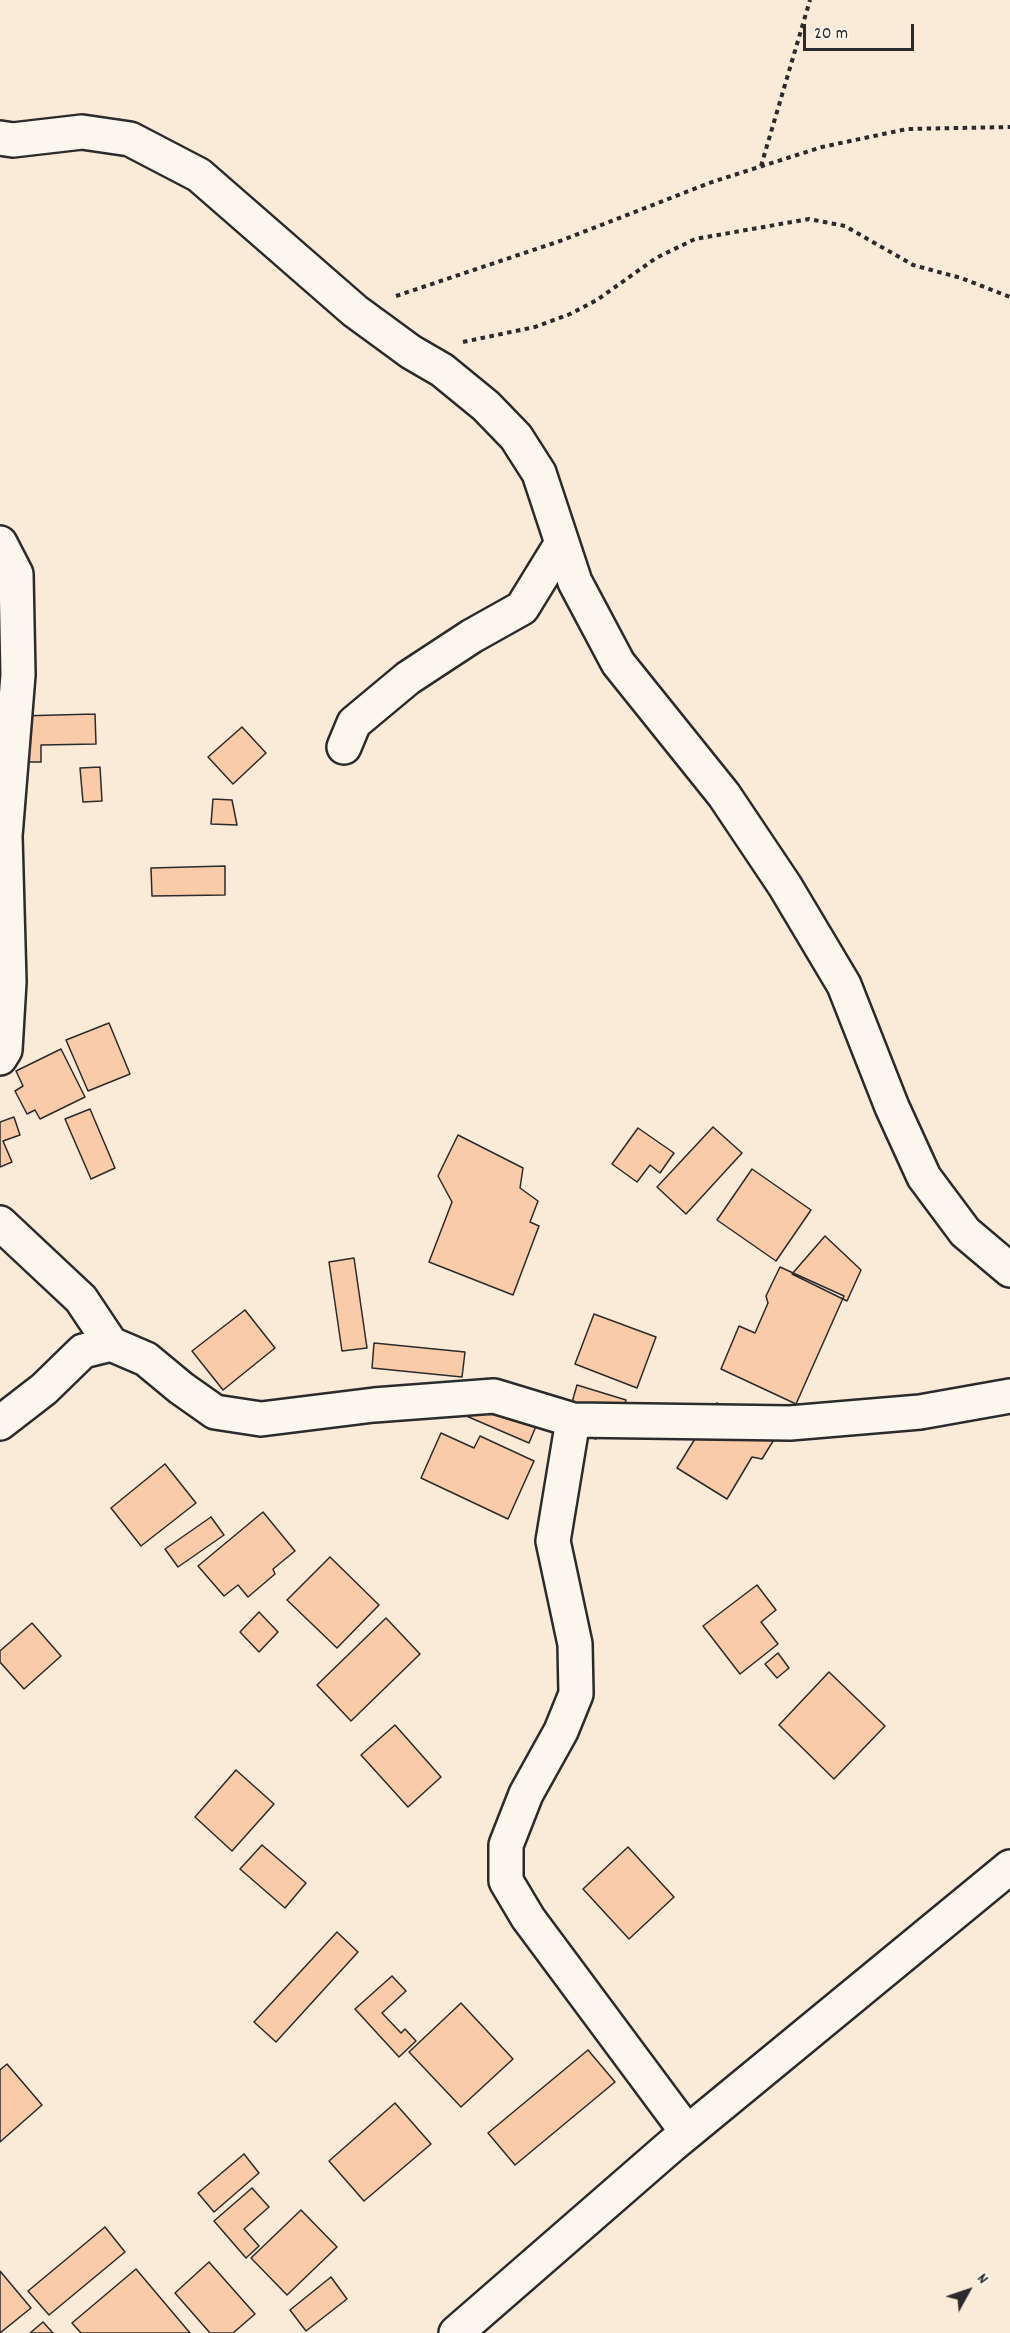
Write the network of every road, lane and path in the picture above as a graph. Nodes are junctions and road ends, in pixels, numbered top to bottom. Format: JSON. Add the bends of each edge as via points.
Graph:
{"nodes":[{"id":1,"x":810,"y":0,"type":"edge"},
{"id":2,"x":1010,"y":127,"type":"edge"},
{"id":3,"x":0,"y":138,"type":"edge"},
{"id":4,"x":761,"y":166,"type":"junction"},
{"id":5,"x":1010,"y":297,"type":"edge"},
{"id":6,"x":355,"y":311,"type":"junction"},
{"id":7,"x":411,"y":352,"type":"junction"},
{"id":8,"x":0,"y":543,"type":"edge"},
{"id":9,"x":562,"y":543,"type":"junction"},
{"id":10,"x":344,"y":747,"type":"dead end"},
{"id":11,"x":0,"y":1058,"type":"edge"},
{"id":12,"x":0,"y":1223,"type":"edge"},
{"id":13,"x":1010,"y":1270,"type":"edge"},
{"id":14,"x":111,"y":1344,"type":"junction"},
{"id":15,"x":1010,"y":1396,"type":"edge"},
{"id":16,"x":573,"y":1420,"type":"junction"},
{"id":17,"x":0,"y":1423,"type":"edge"},
{"id":18,"x":1010,"y":1867,"type":"edge"},
{"id":19,"x":687,"y":2132,"type":"junction"},
{"id":20,"x":456,"y":2333,"type":"edge"}],
"edges":[{"from":1,"to":4,"type":"path"},
{"from":2,"to":4,"type":"path","via":[[907,129],[822,147]]},
{"from":3,"to":6,"type":"street","via":[[82,132],[130,139],[199,175]]},
{"from":4,"to":6,"type":"path","via":[[560,241]]},
{"from":5,"to":7,"type":"path","via":[[913,265],[845,226],[809,219],[695,239],[656,258],[597,300],[570,314],[535,327]]},
{"from":6,"to":7,"type":"street"},
{"from":7,"to":9,"type":"street","via":[[442,370],[516,437],[539,474]]},
{"from":8,"to":11,"type":"street","via":[[16,574],[18,675],[5,836],[9,982],[5,1050]]},
{"from":9,"to":10,"type":"street","via":[[522,608],[408,678],[354,723]]},
{"from":9,"to":13,"type":"street","via":[[575,582],[618,663],[724,795],[844,985],[924,1177],[965,1232]]},
{"from":12,"to":14,"type":"street","via":[[81,1299]]},
{"from":14,"to":16,"type":"street","via":[[146,1359],[215,1412],[238,1416],[261,1419],[494,1396]]},
{"from":14,"to":17,"type":"street","via":[[83,1351],[44,1389]]},
{"from":15,"to":16,"type":"street","via":[[921,1412],[790,1423]]},
{"from":16,"to":19,"type":"street","via":[[553,1541],[575,1644],[576,1694],[561,1731],[526,1794],[506,1845],[506,1881],[528,1918]]},
{"from":18,"to":19,"type":"street"},
{"from":19,"to":20,"type":"street"}]}
